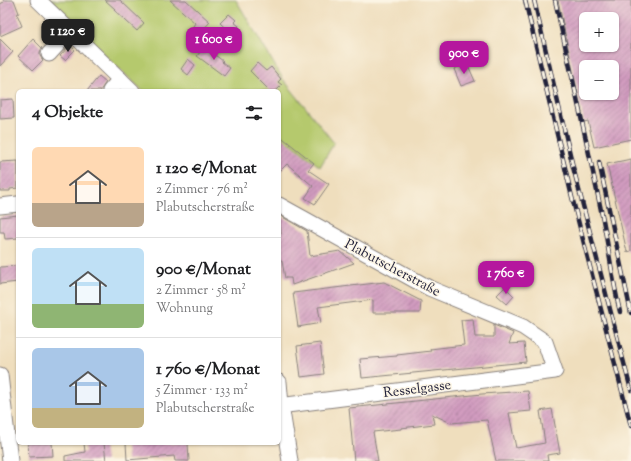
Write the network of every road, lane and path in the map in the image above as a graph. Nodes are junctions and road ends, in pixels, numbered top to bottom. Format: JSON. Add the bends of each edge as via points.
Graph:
{"nodes":[{"id":1,"x":38,"y":0,"type":"edge"},
{"id":2,"x":70,"y":30,"type":"junction"},
{"id":3,"x":48,"y":54,"type":"dead end"},
{"id":4,"x":120,"y":79,"type":"junction"},
{"id":5,"x":112,"y":89,"type":"edge"},
{"id":6,"x":130,"y":89,"type":"edge"},
{"id":7,"x":16,"y":204,"type":"edge"},
{"id":8,"x":0,"y":206,"type":"edge"},
{"id":9,"x":281,"y":206,"type":"edge"},
{"id":10,"x":555,"y":371,"type":"joint"},
{"id":11,"x":0,"y":375,"type":"edge"},
{"id":12,"x":281,"y":406,"type":"edge"},
{"id":13,"x":281,"y":412,"type":"edge"},
{"id":14,"x":12,"y":427,"type":"edge"},
{"id":15,"x":10,"y":461,"type":"edge"},
{"id":16,"x":290,"y":461,"type":"edge"}],
"edges":[{"from":1,"to":2,"type":"street"},
{"from":2,"to":3,"type":"street"},
{"from":2,"to":4,"type":"street"},
{"from":4,"to":5,"type":"street"},
{"from":4,"to":6,"type":"street"},
{"from":7,"to":8,"type":"street"},
{"from":9,"to":10,"type":"street","name":"Plabutscherstraße","via":[[429,288],[523,327],[545,342]]},
{"from":10,"to":12,"type":"street","name":"Resselgasse"},
{"from":11,"to":14,"type":"street"},
{"from":13,"to":16,"type":"street"},
{"from":14,"to":15,"type":"street"}]}
